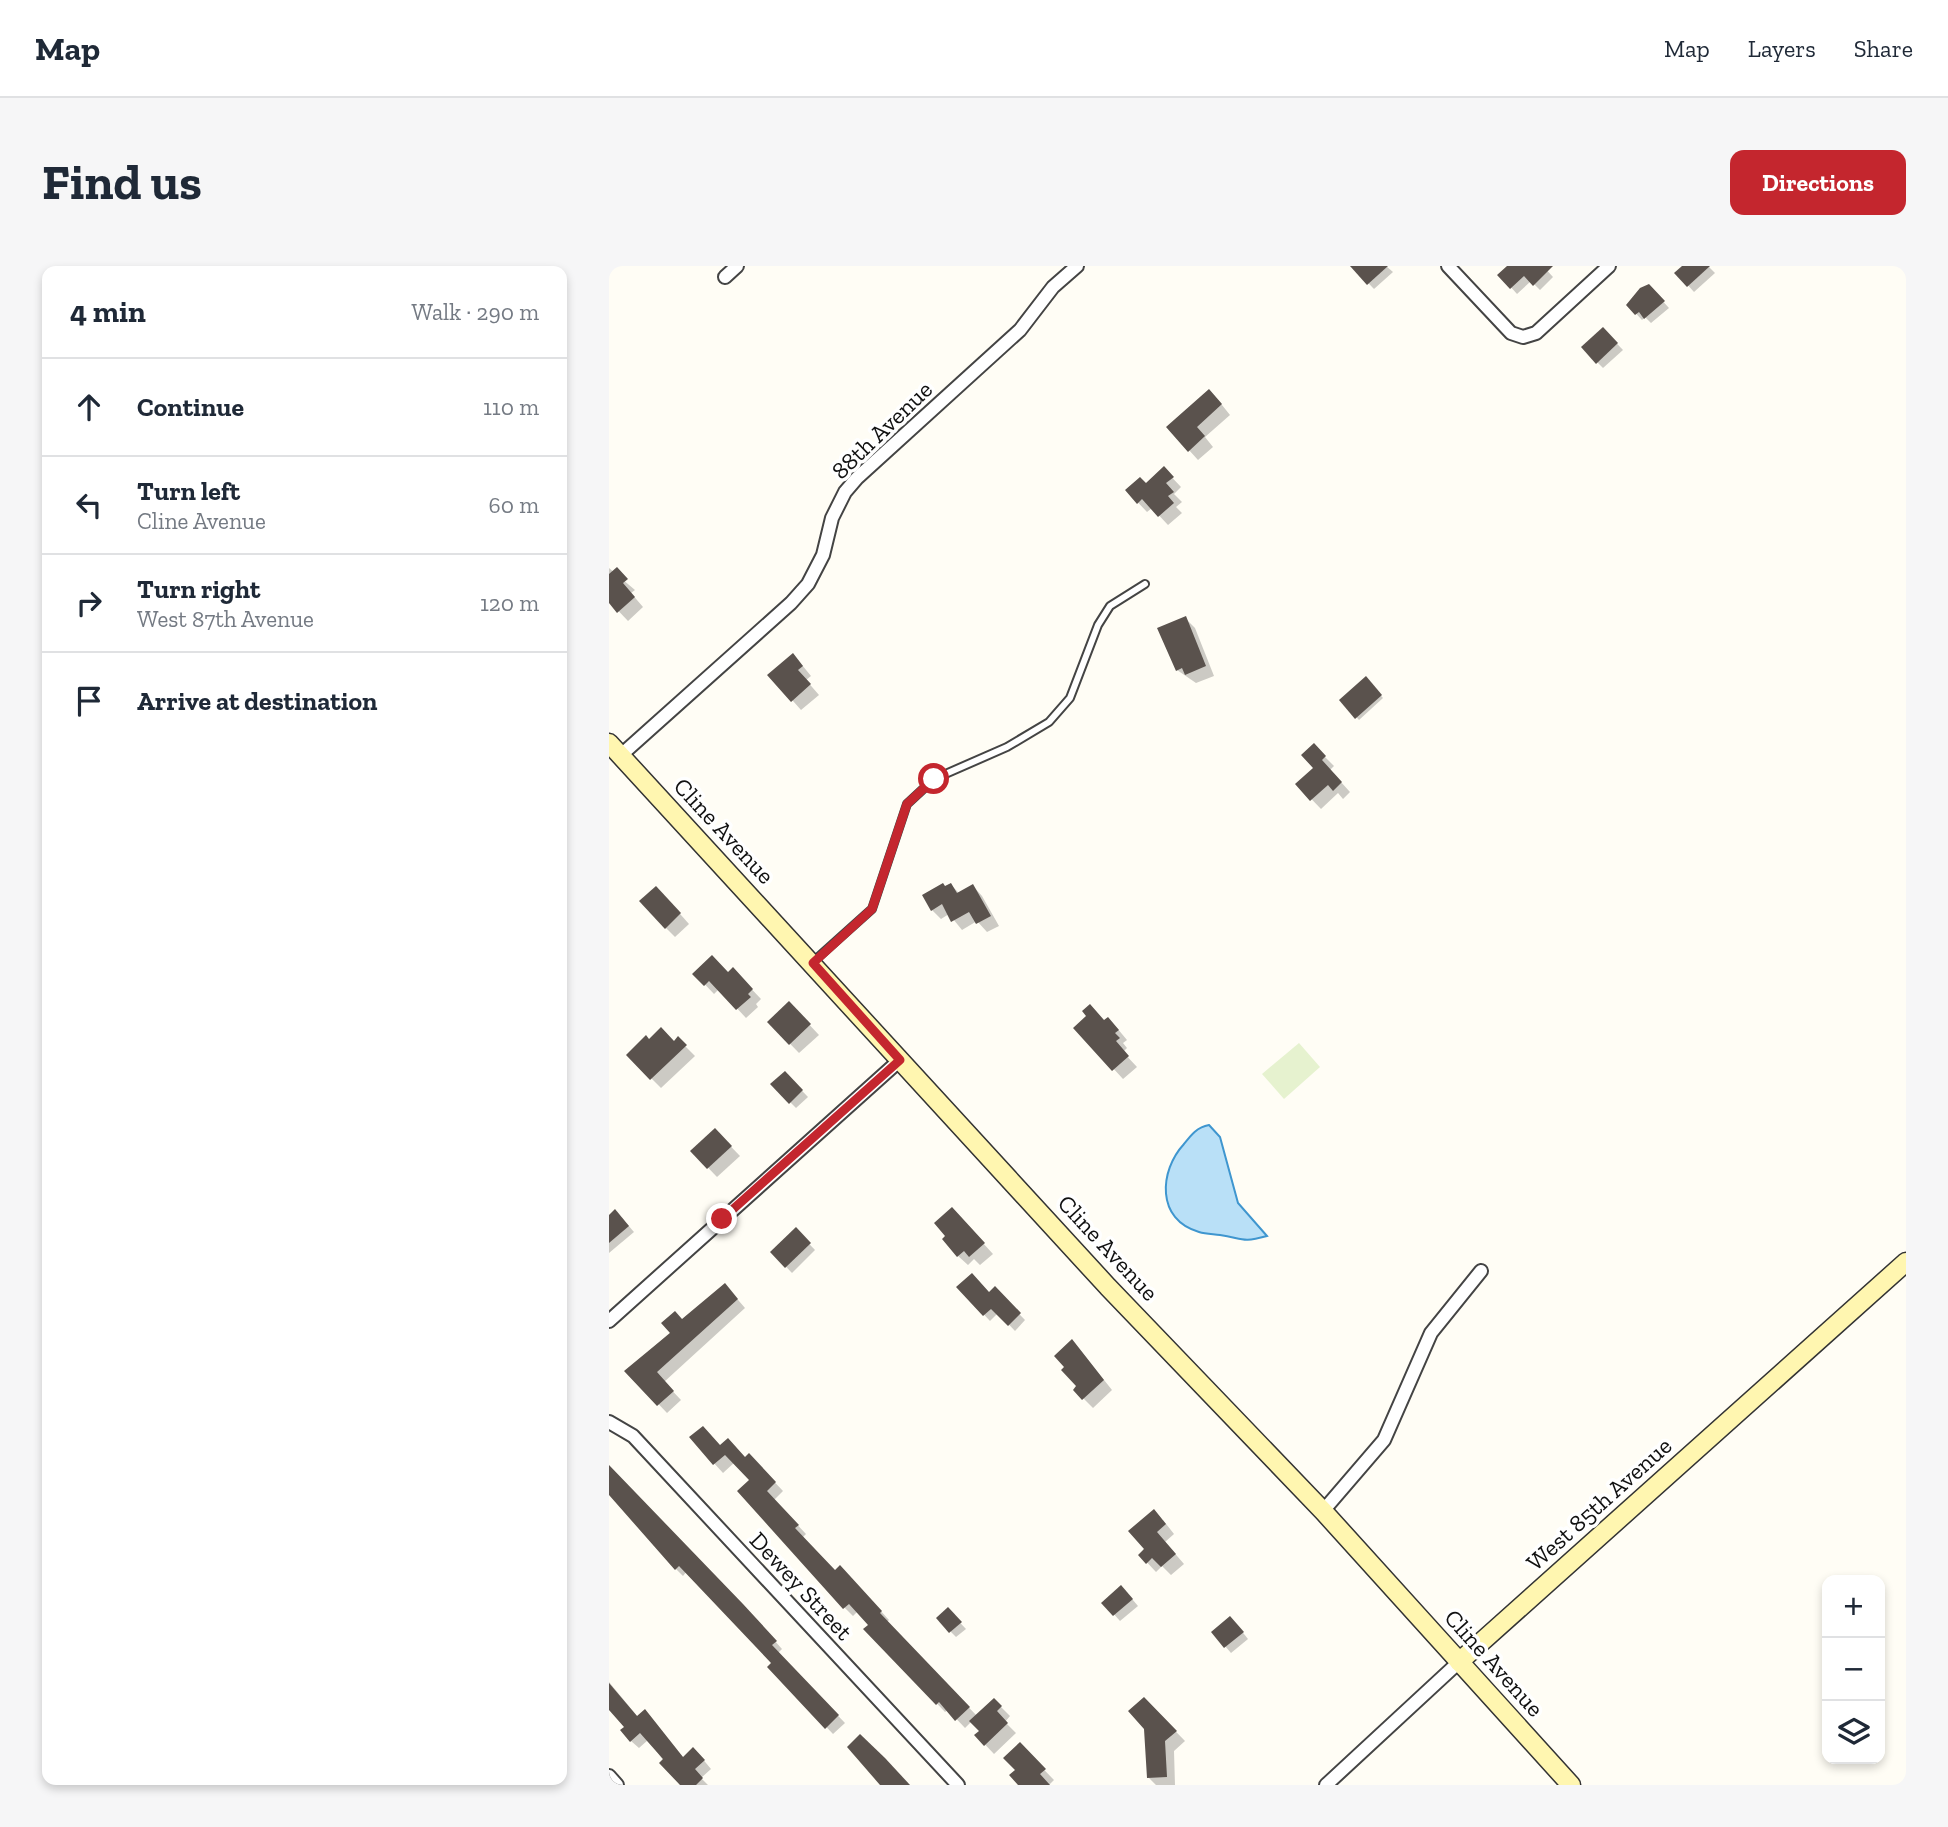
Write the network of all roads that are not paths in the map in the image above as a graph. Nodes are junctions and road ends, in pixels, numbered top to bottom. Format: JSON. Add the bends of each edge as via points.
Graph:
{"nodes":[{"id":1,"x":737,"y":266,"type":"edge"},
{"id":2,"x":1077,"y":266,"type":"edge"},
{"id":3,"x":1448,"y":266,"type":"edge"},
{"id":4,"x":1609,"y":266,"type":"edge"},
{"id":5,"x":725,"y":277,"type":"dead end"},
{"id":6,"x":1145,"y":584,"type":"dead end"},
{"id":7,"x":615,"y":750,"type":"edge"},
{"id":8,"x":813,"y":963,"type":"junction"},
{"id":9,"x":900,"y":1060,"type":"junction"},
{"id":10,"x":1906,"y":1262,"type":"edge"},
{"id":11,"x":1481,"y":1271,"type":"dead end"},
{"id":12,"x":609,"y":1321,"type":"edge"},
{"id":13,"x":609,"y":1422,"type":"edge"},
{"id":14,"x":1323,"y":1511,"type":"junction"},
{"id":15,"x":1459,"y":1662,"type":"junction"},
{"id":16,"x":609,"y":1776,"type":"edge"},
{"id":17,"x":617,"y":1785,"type":"edge"},
{"id":18,"x":958,"y":1785,"type":"edge"},
{"id":19,"x":1326,"y":1785,"type":"edge"},
{"id":20,"x":1571,"y":1785,"type":"edge"}],
"edges":[{"from":1,"to":5,"type":"street"},
{"from":2,"to":7,"type":"street","name":"88th Avenue","via":[[1053,287],[1020,330],[845,492],[832,518],[823,555],[792,603]]},
{"from":3,"to":4,"type":"street","via":[[1511,333],[1523,337],[1536,333]]},
{"from":6,"to":8,"type":"lane","via":[[1110,606],[1070,698],[1049,722],[1007,747],[934,779],[907,804],[872,909]]},
{"from":7,"to":8,"type":"street","name":"Cline Avenue"},
{"from":8,"to":9,"type":"street","name":"Cline Avenue"},
{"from":9,"to":12,"type":"street"},
{"from":9,"to":14,"type":"street","name":"Cline Avenue","via":[[1108,1287]]},
{"from":10,"to":15,"type":"street","name":"West 85th Avenue"},
{"from":11,"to":14,"type":"street","via":[[1431,1333],[1384,1440]]},
{"from":13,"to":18,"type":"street","name":"Dewey Street","via":[[633,1436]]},
{"from":14,"to":15,"type":"street","name":"Cline Avenue"},
{"from":15,"to":19,"type":"street","name":"West 85th Avenue"},
{"from":15,"to":20,"type":"street","name":"Cline Avenue"},
{"from":16,"to":17,"type":"street"}]}
